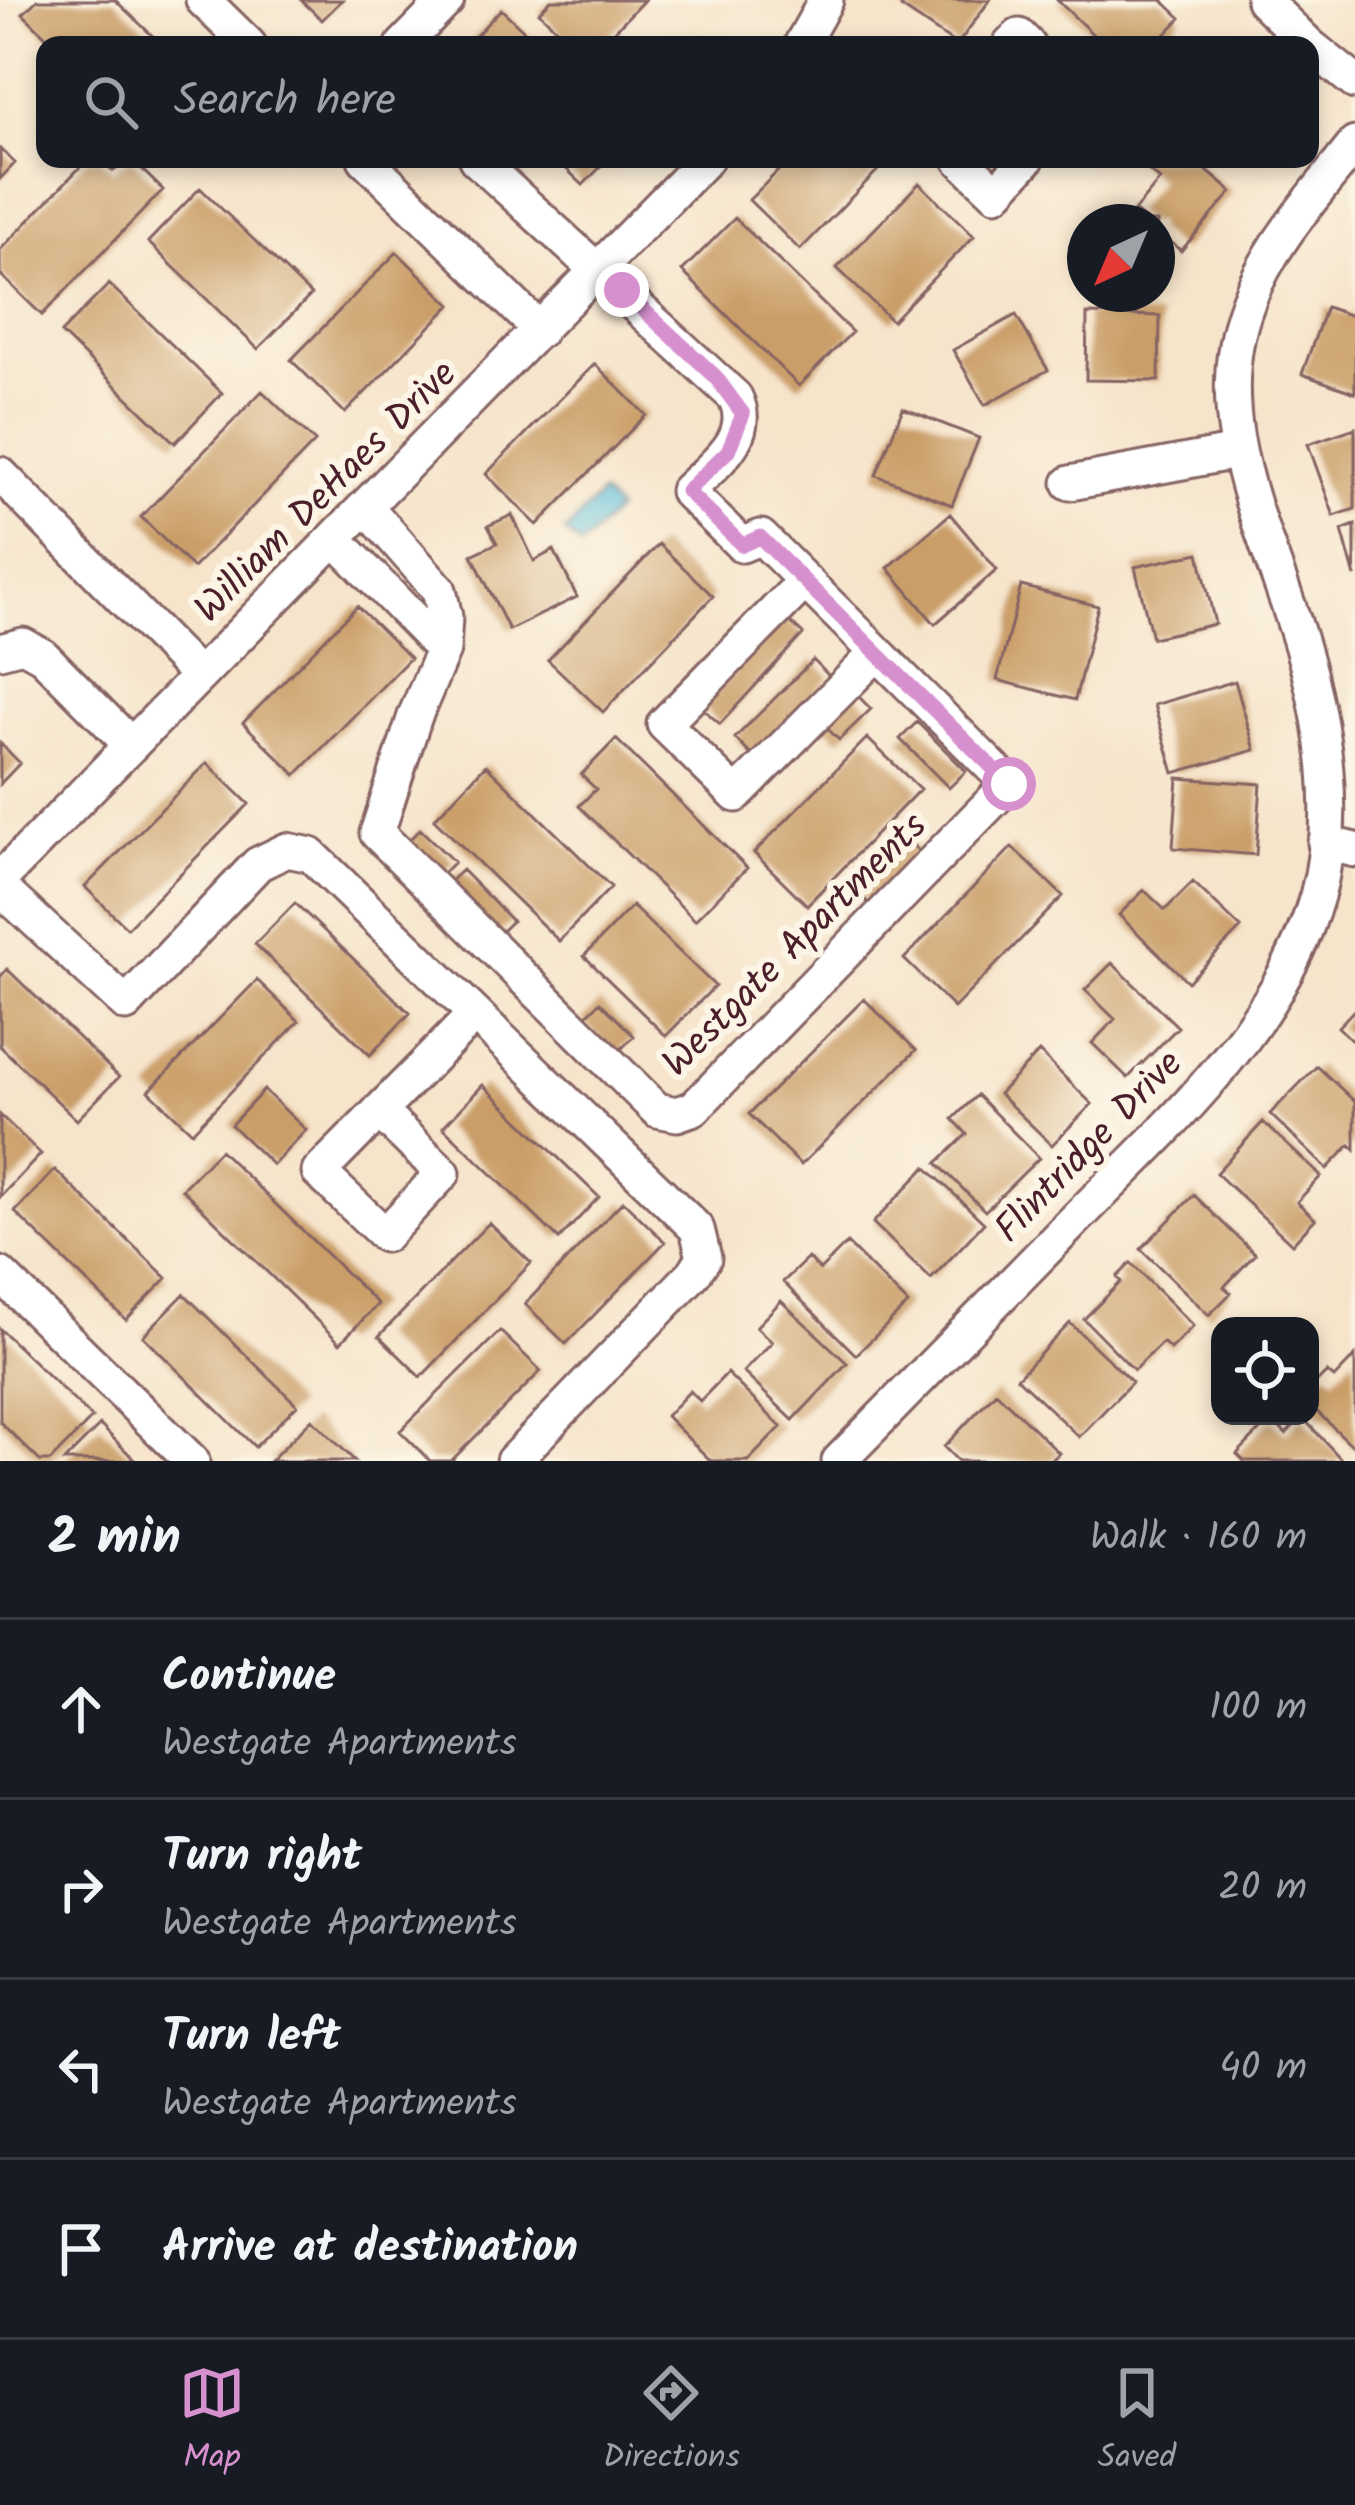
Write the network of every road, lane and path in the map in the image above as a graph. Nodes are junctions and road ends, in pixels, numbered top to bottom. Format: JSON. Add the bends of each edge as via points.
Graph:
{"nodes":[{"id":1,"x":203,"y":0,"type":"edge"},
{"id":2,"x":447,"y":0,"type":"edge"},
{"id":3,"x":826,"y":0,"type":"edge"},
{"id":4,"x":1263,"y":0,"type":"edge"},
{"id":5,"x":240,"y":36,"type":"edge"},
{"id":6,"x":412,"y":36,"type":"edge"},
{"id":7,"x":809,"y":36,"type":"edge"},
{"id":8,"x":1301,"y":36,"type":"edge"},
{"id":9,"x":1319,"y":52,"type":"edge"},
{"id":10,"x":1355,"y":82,"type":"edge"},
{"id":11,"x":1355,"y":144,"type":"edge"},
{"id":12,"x":374,"y":168,"type":"edge"},
{"id":13,"x":486,"y":168,"type":"edge"},
{"id":14,"x":697,"y":168,"type":"edge"},
{"id":15,"x":970,"y":168,"type":"edge"},
{"id":16,"x":1020,"y":168,"type":"edge"},
{"id":17,"x":596,"y":271,"type":"junction"},
{"id":18,"x":540,"y":331,"type":"junction"},
{"id":19,"x":1237,"y":452,"type":"junction"},
{"id":20,"x":0,"y":474,"type":"edge"},
{"id":21,"x":1070,"y":483,"type":"dead end"},
{"id":22,"x":367,"y":508,"type":"junction"},
{"id":23,"x":335,"y":539,"type":"junction"},
{"id":24,"x":805,"y":580,"type":"junction"},
{"id":25,"x":443,"y":650,"type":"junction"},
{"id":26,"x":0,"y":651,"type":"edge"},
{"id":27,"x":877,"y":653,"type":"junction"},
{"id":28,"x":200,"y":676,"type":"junction"},
{"id":29,"x":131,"y":745,"type":"junction"},
{"id":30,"x":1340,"y":847,"type":"edge"},
{"id":31,"x":0,"y":879,"type":"edge"},
{"id":32,"x":0,"y":888,"type":"edge"},
{"id":33,"x":473,"y":1016,"type":"junction"},
{"id":34,"x":379,"y":1112,"type":"dead end"},
{"id":35,"x":0,"y":1274,"type":"edge"},
{"id":36,"x":192,"y":1461,"type":"edge"},
{"id":37,"x":513,"y":1461,"type":"edge"},
{"id":38,"x":839,"y":1461,"type":"edge"}],
"edges":[{"from":1,"to":5,"type":"street"},
{"from":2,"to":6,"type":"street"},
{"from":3,"to":7,"type":"street"},
{"from":4,"to":8,"type":"street"},
{"from":9,"to":10,"type":"street"},
{"from":11,"to":19,"type":"street","name":"Flintridge Drive","via":[[1287,233],[1247,303],[1232,386]]},
{"from":12,"to":18,"type":"street"},
{"from":13,"to":17,"type":"street","name":"Westgate Apartments"},
{"from":14,"to":17,"type":"street","name":"William DeHaes Drive"},
{"from":15,"to":16,"type":"street","via":[[996,193]]},
{"from":17,"to":18,"type":"street","name":"William DeHaes Drive"},
{"from":17,"to":24,"type":"street","name":"Westgate Apartments","via":[[715,376],[743,414],[728,451],[687,491],[742,545],[760,537]]},
{"from":18,"to":22,"type":"street","name":"William DeHaes Drive"},
{"from":19,"to":21,"type":"street"},
{"from":19,"to":30,"type":"street","name":"Flintridge Drive","via":[[1307,670]]},
{"from":20,"to":28,"type":"street"},
{"from":22,"to":23,"type":"street","name":"William DeHaes Drive"},
{"from":22,"to":25,"type":"street","name":"Westgate Apartments","via":[[440,590]]},
{"from":23,"to":25,"type":"street"},
{"from":23,"to":28,"type":"street","name":"William DeHaes Drive"},
{"from":24,"to":27,"type":"street","name":"Westgate Apartments"},
{"from":24,"to":27,"type":"street","via":[[664,724],[736,795]]},
{"from":25,"to":27,"type":"street","name":"Westgate Apartments","via":[[377,833],[644,1100],[677,1114],[694,1108],[1009,784]]},
{"from":26,"to":29,"type":"street","via":[[23,645],[43,656]]},
{"from":28,"to":29,"type":"street","name":"William DeHaes Drive"},
{"from":29,"to":31,"type":"street","name":"William DeHaes Drive"},
{"from":30,"to":38,"type":"street","name":"Flintridge Drive","via":[[1260,1018],[1194,1098]]},
{"from":32,"to":33,"type":"street","via":[[126,1004],[258,864],[300,850]]},
{"from":33,"to":34,"type":"street"},
{"from":33,"to":37,"type":"street","via":[[704,1242],[694,1273]]},
{"from":35,"to":36,"type":"street"}]}
